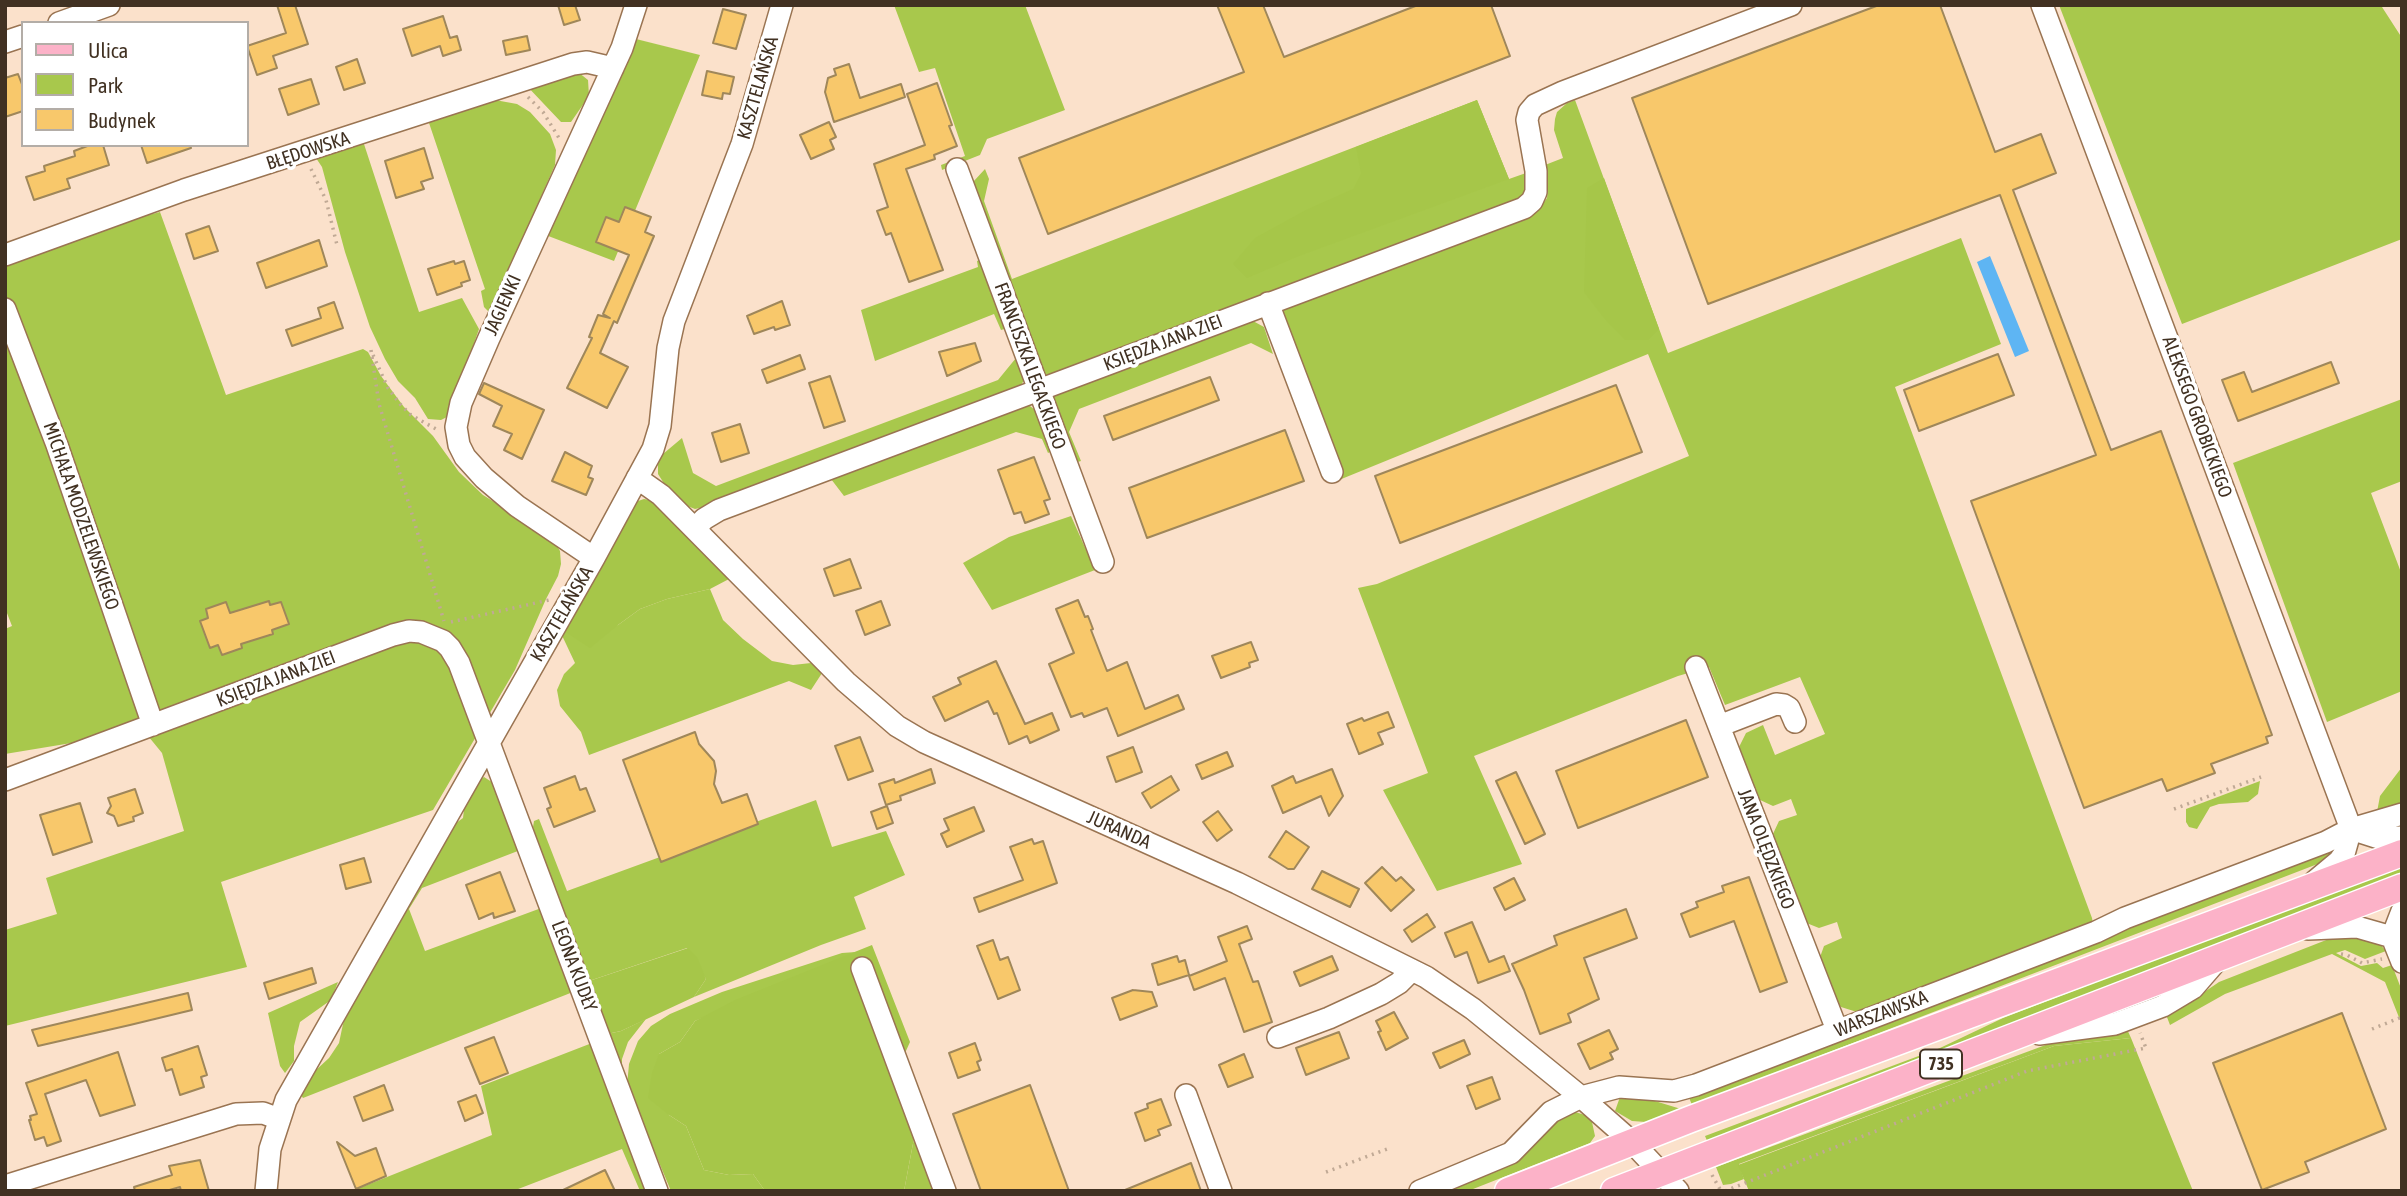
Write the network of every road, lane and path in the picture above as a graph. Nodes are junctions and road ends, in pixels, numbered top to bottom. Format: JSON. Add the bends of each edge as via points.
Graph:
{"nodes":[{"id":1,"x":109,"y":5,"type":"edge"},
{"id":2,"x":636,"y":5,"type":"edge"},
{"id":3,"x":782,"y":5,"type":"edge"},
{"id":4,"x":1791,"y":5,"type":"edge"},
{"id":5,"x":2042,"y":5,"type":"edge"},
{"id":6,"x":65,"y":21,"type":"edge"},
{"id":7,"x":612,"y":68,"type":"junction"},
{"id":8,"x":512,"y":84,"type":"junction"},
{"id":9,"x":301,"y":153,"type":"junction"},
{"id":10,"x":570,"y":158,"type":"junction"},
{"id":11,"x":957,"y":169,"type":"dead end"},
{"id":12,"x":337,"y":246,"type":"dead end"},
{"id":13,"x":7,"y":249,"type":"edge"},
{"id":14,"x":1268,"y":303,"type":"junction"},
{"id":15,"x":5,"y":309,"type":"edge"},
{"id":16,"x":1039,"y":390,"type":"junction"},
{"id":17,"x":456,"y":436,"type":"junction"},
{"id":18,"x":1332,"y":472,"type":"dead end"},
{"id":19,"x":637,"y":478,"type":"junction"},
{"id":20,"x":695,"y":529,"type":"junction"},
{"id":21,"x":594,"y":558,"type":"junction"},
{"id":22,"x":1102,"y":562,"type":"dead end"},
{"id":23,"x":567,"y":605,"type":"junction"},
{"id":24,"x":440,"y":630,"type":"junction"},
{"id":25,"x":1696,"y":667,"type":"dead end"},
{"id":26,"x":1795,"y":722,"type":"dead end"},
{"id":27,"x":153,"y":725,"type":"junction"},
{"id":28,"x":1719,"y":726,"type":"junction"},
{"id":29,"x":489,"y":742,"type":"junction"},
{"id":30,"x":2261,"y":777,"type":"dead end"},
{"id":31,"x":5,"y":780,"type":"edge"},
{"id":32,"x":2174,"y":809,"type":"dead end"},
{"id":33,"x":2402,"y":814,"type":"edge"},
{"id":34,"x":2351,"y":829,"type":"junction"},
{"id":35,"x":2402,"y":837,"type":"edge"},
{"id":36,"x":2402,"y":853,"type":"edge"},
{"id":37,"x":2402,"y":887,"type":"edge"},
{"id":38,"x":2304,"y":890,"type":"junction"},
{"id":39,"x":2402,"y":911,"type":"edge"},
{"id":40,"x":2289,"y":930,"type":"junction"},
{"id":41,"x":2398,"y":951,"type":"edge"},
{"id":42,"x":2341,"y":954,"type":"dead end"},
{"id":43,"x":862,"y":968,"type":"dead end"},
{"id":44,"x":1412,"y":970,"type":"junction"},
{"id":45,"x":2402,"y":1017,"type":"edge"},
{"id":46,"x":2138,"y":1028,"type":"dead end"},
{"id":47,"x":2372,"y":1029,"type":"dead end"},
{"id":48,"x":1837,"y":1030,"type":"junction"},
{"id":49,"x":1278,"y":1037,"type":"dead end"},
{"id":50,"x":1186,"y":1094,"type":"dead end"},
{"id":51,"x":1581,"y":1097,"type":"junction"},
{"id":52,"x":279,"y":1119,"type":"junction"},
{"id":53,"x":1632,"y":1142,"type":"junction"},
{"id":54,"x":1387,"y":1149,"type":"dead end"},
{"id":55,"x":1710,"y":1170,"type":"dead end"},
{"id":56,"x":1326,"y":1172,"type":"dead end"},
{"id":57,"x":1670,"y":1182,"type":"edge"},
{"id":58,"x":5,"y":1186,"type":"edge"},
{"id":59,"x":266,"y":1191,"type":"edge"},
{"id":60,"x":657,"y":1191,"type":"edge"},
{"id":61,"x":945,"y":1191,"type":"edge"},
{"id":62,"x":1221,"y":1191,"type":"edge"},
{"id":63,"x":1419,"y":1191,"type":"edge"},
{"id":64,"x":1508,"y":1191,"type":"edge"},
{"id":65,"x":1614,"y":1191,"type":"edge"},
{"id":66,"x":1723,"y":1191,"type":"edge"}],
"edges":[{"from":1,"to":6,"type":"street"},
{"from":2,"to":7,"type":"street","name":"JAGIENKI"},
{"from":3,"to":19,"type":"street","name":"KASZTELAŃSKA","via":[[742,144],[674,321],[660,426]]},
{"from":4,"to":14,"type":"street","name":"KSIĘDZA JANA ZIEI","via":[[1544,100],[1529,112],[1527,121],[1537,181],[1532,201],[1524,208]]},
{"from":5,"to":34,"type":"street","name":"ALEKSEGO GROBICKIEGO"},
{"from":7,"to":8,"type":"street","name":"BŁĘDOWSKA","via":[[573,64]]},
{"from":7,"to":10,"type":"street","name":"JAGIENKI"},
{"from":8,"to":9,"type":"street","name":"BŁĘDOWSKA"},
{"from":8,"to":10,"type":"path","via":[[543,112]]},
{"from":9,"to":12,"type":"path","via":[[326,200]]},
{"from":9,"to":13,"type":"street","name":"BŁĘDOWSKA"},
{"from":10,"to":17,"type":"street","name":"JAGIENKI","via":[[461,403]]},
{"from":11,"to":16,"type":"street","name":"FRANCISZKA LEGACKIEGO"},
{"from":14,"to":16,"type":"street","name":"KSIĘDZA JANA ZIEI"},
{"from":14,"to":18,"type":"street"},
{"from":15,"to":27,"type":"street","name":"MICHAŁA MODZELEWSKIEGO"},
{"from":16,"to":20,"type":"street","name":"KSIĘDZA JANA ZIEI","via":[[719,510]]},
{"from":16,"to":22,"type":"street","name":"FRANCISZKA LEGACKIEGO"},
{"from":17,"to":21,"type":"street","via":[[465,457],[494,488]]},
{"from":17,"to":24,"type":"path","via":[[425,424],[400,404],[371,350],[379,404]]},
{"from":19,"to":20,"type":"street","name":"JURANDA"},
{"from":19,"to":21,"type":"street","name":"KASZTELAŃSKA"},
{"from":20,"to":44,"type":"street","name":"JURANDA","via":[[846,682],[897,726],[1237,883]]},
{"from":21,"to":23,"type":"street","name":"KASZTELAŃSKA"},
{"from":23,"to":24,"type":"path","via":[[540,601]]},
{"from":23,"to":29,"type":"street","name":"KASZTELAŃSKA"},
{"from":24,"to":27,"type":"street","name":"KSIĘDZA JANA ZIEI","via":[[393,635]]},
{"from":24,"to":29,"type":"street"},
{"from":25,"to":28,"type":"street","name":"JANA OLĘDZKIEGO"},
{"from":26,"to":28,"type":"street","via":[[1789,708],[1776,705]]},
{"from":27,"to":31,"type":"street","name":"KSIĘDZA JANA ZIEI"},
{"from":28,"to":48,"type":"street","name":"JANA OLĘDZKIEGO"},
{"from":29,"to":52,"type":"street","name":"KASZTELAŃSKA","via":[[296,1081]]},
{"from":29,"to":60,"type":"street","name":"LEONA KUDŁY"},
{"from":30,"to":32,"type":"path"},
{"from":33,"to":34,"type":"street","name":"WARSZAWSKA"},
{"from":34,"to":35,"type":"street","via":[[2379,838]]},
{"from":34,"to":38,"type":"street","via":[[2339,861]]},
{"from":34,"to":48,"type":"street","name":"WARSZAWSKA"},
{"from":36,"to":38,"type":"main road","name":"WARSZAWSKA","number":"735"},
{"from":37,"to":40,"type":"main road","number":"735"},
{"from":38,"to":53,"type":"main road","name":"WARSZAWSKA","number":"735"},
{"from":39,"to":41,"type":"street"},
{"from":40,"to":41,"type":"street","via":[[2357,928]]},
{"from":40,"to":57,"type":"main road","number":"735","via":[[2006,1039]]},
{"from":41,"to":42,"type":"path","via":[[2365,963]]},
{"from":43,"to":61,"type":"street"},
{"from":44,"to":49,"type":"street","via":[[1381,994]]},
{"from":44,"to":51,"type":"street","name":"JURANDA","via":[[1474,1009]]},
{"from":45,"to":47,"type":"path"},
{"from":46,"to":66,"type":"path","via":[[2146,1048],[2026,1071]]},
{"from":48,"to":51,"type":"street","name":"WARSZAWSKA","via":[[1681,1090],[1619,1087]]},
{"from":50,"to":62,"type":"street"},
{"from":51,"to":53,"type":"street","name":"JURANDA"},
{"from":51,"to":63,"type":"street","name":"WARSZAWSKA","via":[[1551,1112],[1511,1153]]},
{"from":52,"to":58,"type":"street","via":[[263,1113],[236,1114]]},
{"from":52,"to":59,"type":"street","name":"KASZTELAŃSKA","via":[[270,1149]]},
{"from":53,"to":57,"type":"street","name":"JURANDA"},
{"from":53,"to":64,"type":"main road","name":"WARSZAWSKA","number":"735"},
{"from":54,"to":56,"type":"path"},
{"from":55,"to":66,"type":"path"},
{"from":57,"to":65,"type":"main road","number":"735"}]}
